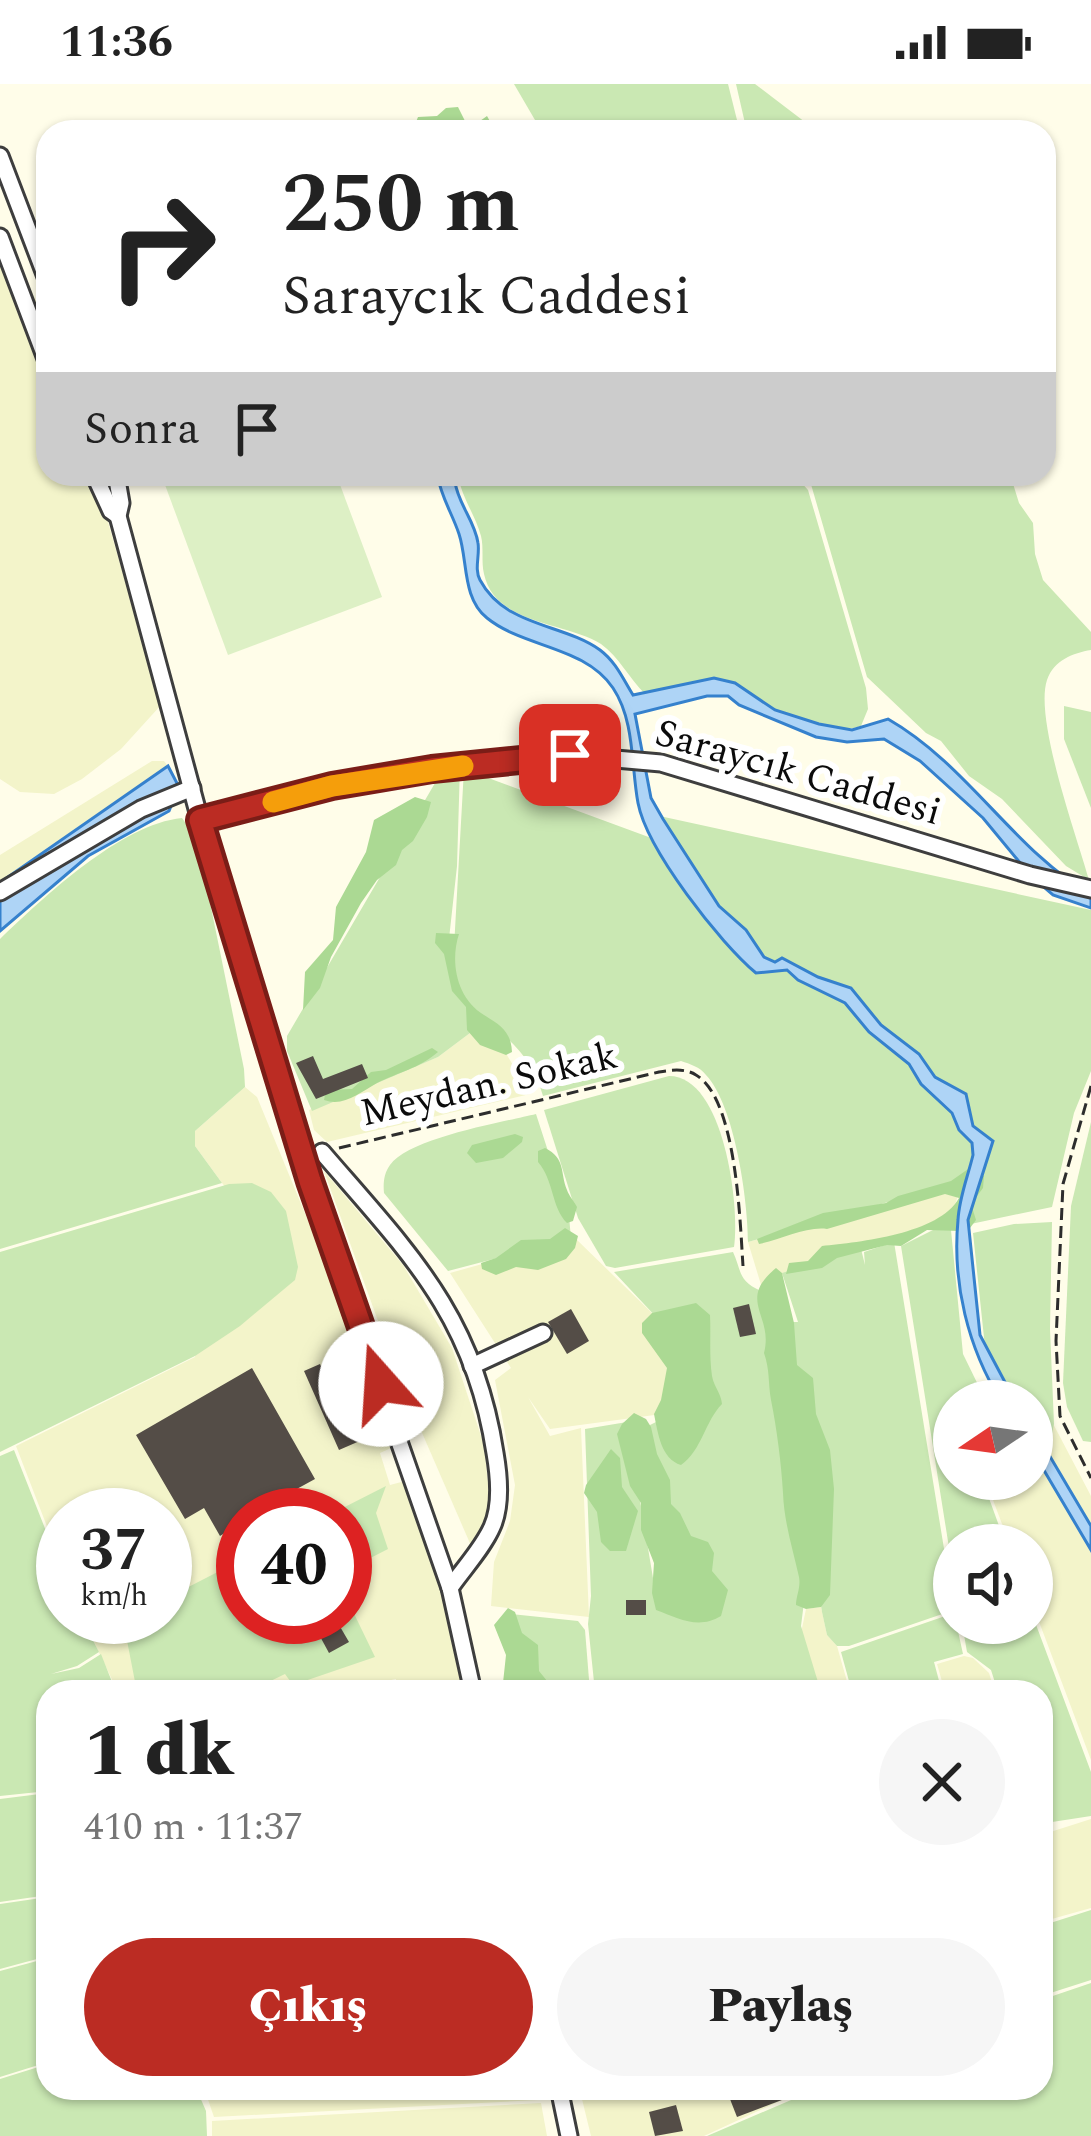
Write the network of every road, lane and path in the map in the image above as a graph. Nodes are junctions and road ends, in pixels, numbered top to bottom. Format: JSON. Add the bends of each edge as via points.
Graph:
{"nodes":[{"id":1,"x":0,"y":156,"type":"edge"},
{"id":2,"x":0,"y":237,"type":"edge"},
{"id":3,"x":36,"y":250,"type":"edge"},
{"id":4,"x":36,"y":332,"type":"edge"},
{"id":5,"x":100,"y":486,"type":"edge"},
{"id":6,"x":118,"y":486,"type":"edge"},
{"id":7,"x":118,"y":516,"type":"junction"},
{"id":8,"x":192,"y":788,"type":"junction"},
{"id":9,"x":200,"y":820,"type":"junction"},
{"id":10,"x":1091,"y":889,"type":"edge"},
{"id":11,"x":0,"y":892,"type":"edge"},
{"id":12,"x":1091,"y":1086,"type":"edge"},
{"id":13,"x":322,"y":1153,"type":"joint"},
{"id":14,"x":743,"y":1266,"type":"dead end"},
{"id":15,"x":543,"y":1333,"type":"dead end"},
{"id":16,"x":472,"y":1366,"type":"junction"},
{"id":17,"x":1091,"y":1478,"type":"edge"},
{"id":18,"x":450,"y":1588,"type":"junction"},
{"id":19,"x":470,"y":1680,"type":"edge"},
{"id":20,"x":562,"y":2100,"type":"edge"},
{"id":21,"x":569,"y":2136,"type":"edge"}],
"edges":[{"from":1,"to":3,"type":"street"},
{"from":2,"to":4,"type":"street"},
{"from":5,"to":7,"type":"street"},
{"from":6,"to":7,"type":"street"},
{"from":7,"to":8,"type":"street"},
{"from":8,"to":9,"type":"street"},
{"from":8,"to":11,"type":"street"},
{"from":9,"to":10,"type":"street","name":"Saraycık Caddesi","via":[[352,783],[570,755],[661,763]]},
{"from":9,"to":18,"type":"street","via":[[317,1206]]},
{"from":12,"to":17,"type":"path","via":[[1063,1184],[1056,1341],[1060,1416]]},
{"from":13,"to":14,"type":"path","name":"Meydan. Sokak","via":[[659,1072],[689,1072],[704,1081],[721,1113],[738,1188]]},
{"from":13,"to":16,"type":"street","via":[[432,1282]]},
{"from":15,"to":16,"type":"street"},
{"from":16,"to":18,"type":"street","via":[[492,1434],[497,1510]]},
{"from":18,"to":19,"type":"street"},
{"from":20,"to":21,"type":"street"}]}
